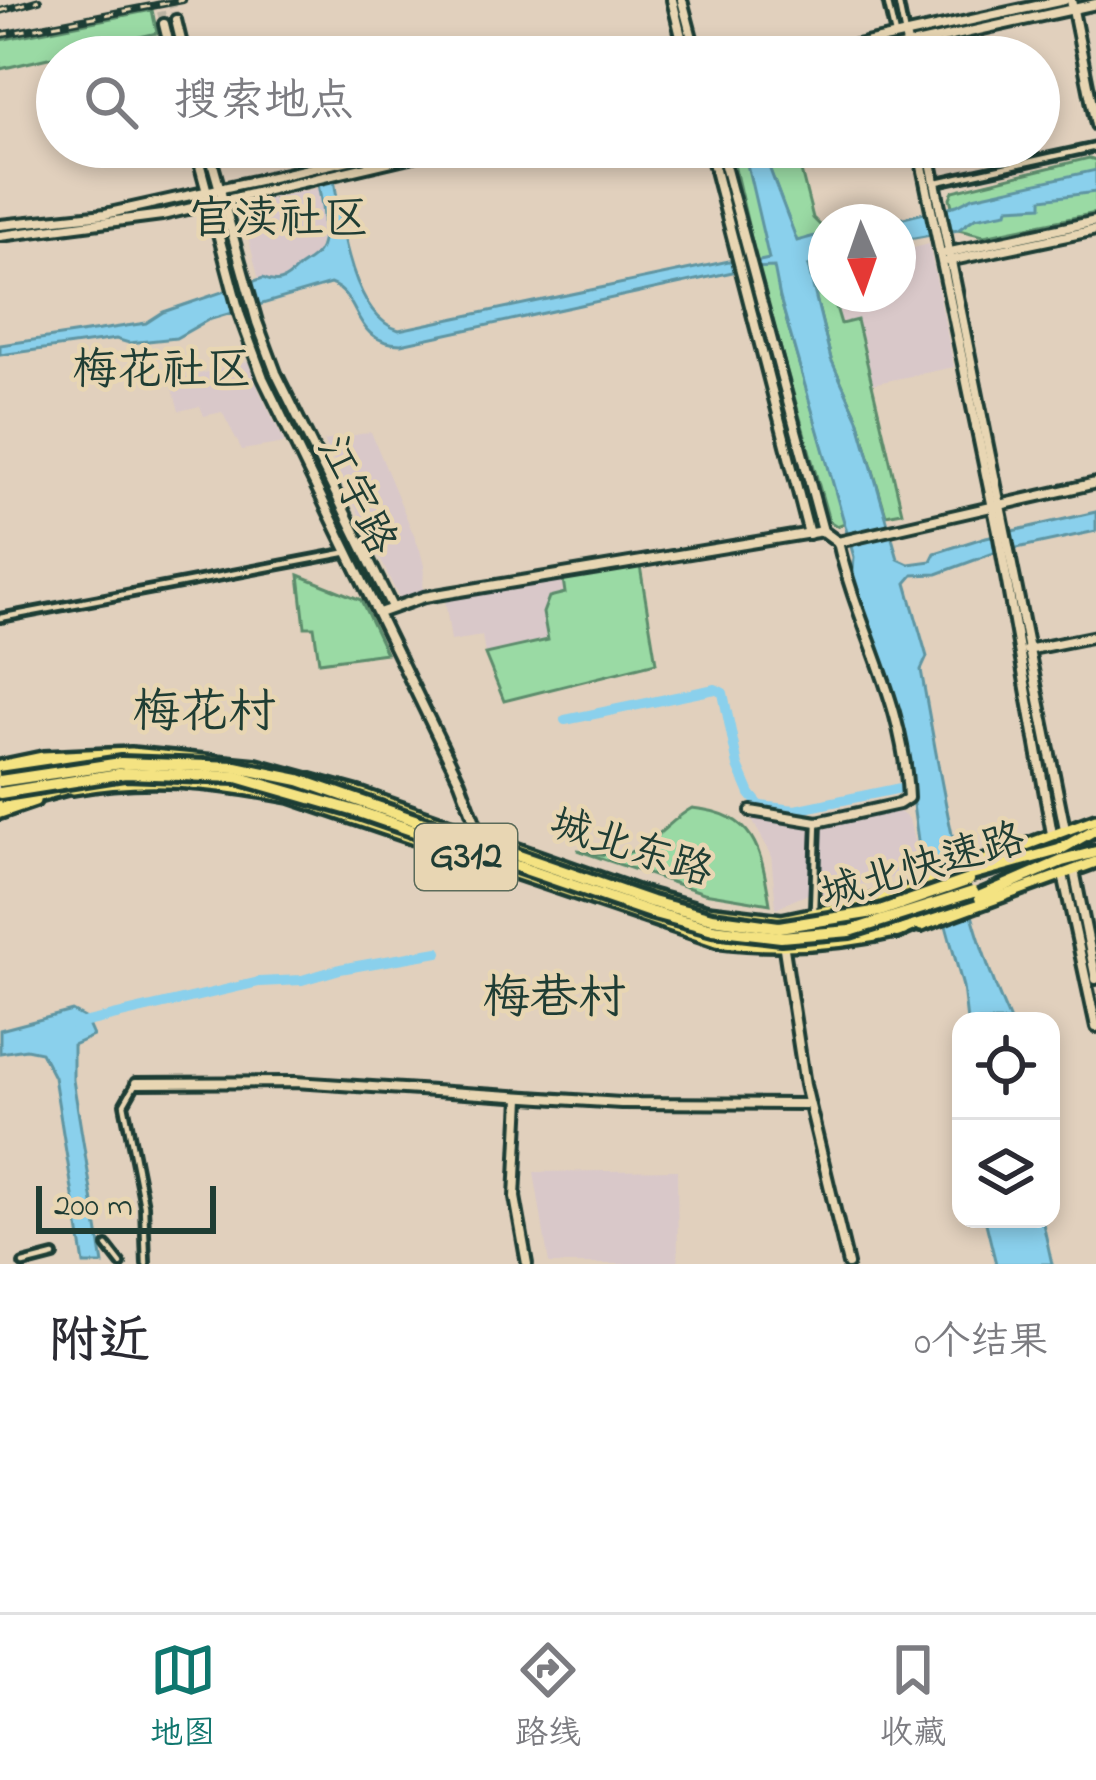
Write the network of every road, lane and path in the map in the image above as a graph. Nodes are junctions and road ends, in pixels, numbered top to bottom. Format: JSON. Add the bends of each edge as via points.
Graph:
{"nodes":[{"id":1,"x":672,"y":0,"type":"edge"},
{"id":2,"x":682,"y":0,"type":"edge"},
{"id":3,"x":887,"y":0,"type":"edge"},
{"id":4,"x":898,"y":0,"type":"edge"},
{"id":5,"x":1069,"y":3,"type":"edge"},
{"id":6,"x":1096,"y":4,"type":"edge"},
{"id":7,"x":176,"y":20,"type":"tunnel mouth"},
{"id":8,"x":164,"y":24,"type":"tunnel mouth"},
{"id":9,"x":167,"y":36,"type":"edge"},
{"id":10,"x":180,"y":36,"type":"edge"},
{"id":11,"x":681,"y":36,"type":"edge"},
{"id":12,"x":691,"y":36,"type":"edge"},
{"id":13,"x":898,"y":36,"type":"edge"},
{"id":14,"x":900,"y":36,"type":"edge"},
{"id":15,"x":934,"y":36,"type":"edge"},
{"id":16,"x":1096,"y":125,"type":"edge"},
{"id":17,"x":1096,"y":147,"type":"edge"},
{"id":18,"x":1060,"y":155,"type":"edge"},
{"id":19,"x":201,"y":168,"type":"edge"},
{"id":20,"x":214,"y":168,"type":"edge"},
{"id":21,"x":334,"y":168,"type":"edge"},
{"id":22,"x":716,"y":168,"type":"edge"},
{"id":23,"x":724,"y":168,"type":"edge"},
{"id":24,"x":924,"y":168,"type":"edge"},
{"id":25,"x":932,"y":168,"type":"edge"},
{"id":26,"x":999,"y":168,"type":"edge"},
{"id":27,"x":306,"y":175,"type":"junction"},
{"id":28,"x":935,"y":182,"type":"junction"},
{"id":29,"x":219,"y":189,"type":"junction"},
{"id":30,"x":207,"y":192,"type":"junction"},
{"id":31,"x":222,"y":200,"type":"junction"},
{"id":32,"x":210,"y":204,"type":"junction"},
{"id":33,"x":935,"y":205,"type":"junction"},
{"id":34,"x":1096,"y":225,"type":"edge"},
{"id":35,"x":0,"y":226,"type":"edge"},
{"id":36,"x":0,"y":236,"type":"edge"},
{"id":37,"x":741,"y":248,"type":"junction"},
{"id":38,"x":944,"y":252,"type":"junction"},
{"id":39,"x":1096,"y":483,"type":"edge"},
{"id":40,"x":998,"y":504,"type":"junction"},
{"id":41,"x":823,"y":531,"type":"junction"},
{"id":42,"x":809,"y":534,"type":"junction"},
{"id":43,"x":843,"y":541,"type":"junction"},
{"id":44,"x":349,"y":552,"type":"junction"},
{"id":45,"x":392,"y":607,"type":"junction"},
{"id":46,"x":379,"y":613,"type":"junction"},
{"id":47,"x":0,"y":618,"type":"edge"},
{"id":48,"x":1096,"y":635,"type":"edge"},
{"id":49,"x":1024,"y":652,"type":"junction"},
{"id":50,"x":0,"y":766,"type":"edge"},
{"id":51,"x":185,"y":768,"type":"junction"},
{"id":52,"x":0,"y":781,"type":"edge"},
{"id":53,"x":0,"y":793,"type":"edge"},
{"id":54,"x":0,"y":809,"type":"edge"},
{"id":55,"x":752,"y":811,"type":"dead end"},
{"id":56,"x":1096,"y":819,"type":"edge"},
{"id":57,"x":817,"y":822,"type":"junction"},
{"id":58,"x":1065,"y":829,"type":"junction"},
{"id":59,"x":1096,"y":832,"type":"edge"},
{"id":60,"x":1052,"y":834,"type":"junction"},
{"id":61,"x":476,"y":836,"type":"junction"},
{"id":62,"x":1096,"y":850,"type":"edge"},
{"id":63,"x":482,"y":862,"type":"junction"},
{"id":64,"x":1096,"y":862,"type":"edge"},
{"id":65,"x":1065,"y":864,"type":"junction"},
{"id":66,"x":972,"y":893,"type":"junction"},
{"id":67,"x":873,"y":901,"type":"junction"},
{"id":68,"x":814,"y":910,"type":"junction"},
{"id":69,"x":782,"y":920,"type":"junction"},
{"id":70,"x":897,"y":932,"type":"junction"},
{"id":71,"x":784,"y":946,"type":"junction"},
{"id":72,"x":1091,"y":965,"type":"edge"},
{"id":73,"x":1096,"y":979,"type":"edge"},
{"id":74,"x":1096,"y":1027,"type":"edge"},
{"id":75,"x":136,"y":1083,"type":"joint"},
{"id":76,"x":520,"y":1098,"type":"junction"},
{"id":77,"x":809,"y":1104,"type":"junction"},
{"id":78,"x":107,"y":1246,"type":"dead end"},
{"id":79,"x":54,"y":1256,"type":"dead end"},
{"id":80,"x":23,"y":1264,"type":"edge"},
{"id":81,"x":122,"y":1264,"type":"edge"},
{"id":82,"x":146,"y":1264,"type":"edge"},
{"id":83,"x":527,"y":1264,"type":"edge"},
{"id":84,"x":848,"y":1264,"type":"edge"}],
"edges":[{"from":1,"to":11,"type":"main road"},
{"from":2,"to":12,"type":"main road"},
{"from":3,"to":13,"type":"street"},
{"from":4,"to":14,"type":"street"},
{"from":5,"to":6,"type":"main road"},
{"from":5,"to":15,"type":"main road"},
{"from":5,"to":16,"type":"main road"},
{"from":7,"to":10,"type":"main road"},
{"from":8,"to":9,"type":"main road"},
{"from":17,"to":18,"type":"street"},
{"from":19,"to":30,"type":"main road","name":"江宇路"},
{"from":20,"to":29,"type":"main road","name":"江宇路"},
{"from":21,"to":27,"type":"main road"},
{"from":22,"to":37,"type":"main road"},
{"from":23,"to":37,"type":"main road"},
{"from":24,"to":33,"type":"main road"},
{"from":25,"to":28,"type":"main road"},
{"from":26,"to":28,"type":"street"},
{"from":27,"to":29,"type":"main road"},
{"from":27,"to":31,"type":"main road"},
{"from":28,"to":33,"type":"main road"},
{"from":29,"to":30,"type":"main road"},
{"from":29,"to":31,"type":"main road","name":"江宇路"},
{"from":30,"to":32,"type":"main road","name":"江宇路"},
{"from":30,"to":35,"type":"main road"},
{"from":31,"to":32,"type":"main road"},
{"from":31,"to":45,"type":"main road","name":"江宇路","via":[[286,394]]},
{"from":32,"to":36,"type":"main road"},
{"from":32,"to":44,"type":"main road","name":"江宇路","via":[[273,400]]},
{"from":33,"to":38,"type":"main road"},
{"from":34,"to":38,"type":"main road"},
{"from":37,"to":41,"type":"main road"},
{"from":37,"to":42,"type":"main road"},
{"from":38,"to":40,"type":"main road"},
{"from":39,"to":40,"type":"main road"},
{"from":40,"to":43,"type":"main road"},
{"from":40,"to":49,"type":"main road"},
{"from":41,"to":42,"type":"main road"},
{"from":41,"to":43,"type":"main road"},
{"from":42,"to":45,"type":"main road"},
{"from":43,"to":57,"type":"main road","via":[[850,587],[898,717],[908,797]]},
{"from":44,"to":46,"type":"main road","name":"江宇路"},
{"from":44,"to":47,"type":"street"},
{"from":45,"to":46,"type":"main road"},
{"from":46,"to":61,"type":"main road","name":"江宇路","via":[[460,782]]},
{"from":48,"to":49,"type":"main road"},
{"from":49,"to":58,"type":"main road"},
{"from":49,"to":60,"type":"main road"},
{"from":50,"to":51,"type":"highway","bridge":true,"via":[[120,758]]},
{"from":50,"to":61,"type":"main road","name":"城北东路","number":"G312","via":[[131,753],[256,765]]},
{"from":51,"to":52,"type":"highway","name":"城北快速路","bridge":true,"via":[[121,763]]},
{"from":51,"to":53,"type":"highway","name":"城北快速路","bridge":true},
{"from":51,"to":54,"type":"highway","bridge":true,"via":[[85,782]]},
{"from":51,"to":66,"type":"highway","name":"城北快速路","bridge":true,"via":[[236,767],[298,780],[712,918],[779,927]]},
{"from":54,"to":63,"type":"main road","name":"城北东路","number":"G312","via":[[112,782],[221,783],[290,797]]},
{"from":55,"to":57,"type":"main road"},
{"from":56,"to":58,"type":"main road","name":"城北东路","number":"G312"},
{"from":57,"to":68,"type":"street"},
{"from":58,"to":60,"type":"main road","name":"城北东路","number":"G312"},
{"from":59,"to":65,"type":"highway","name":"城北快速路"},
{"from":60,"to":67,"type":"main road","name":"城北东路","number":"G312"},
{"from":61,"to":63,"type":"main road","name":"江宇路"},
{"from":61,"to":69,"type":"main road","name":"城北东路","number":"G312","via":[[707,911]]},
{"from":62,"to":65,"type":"highway","name":"城北快速路"},
{"from":63,"to":71,"type":"main road","name":"城北东路","number":"G312","via":[[716,941]]},
{"from":64,"to":65,"type":"main road","name":"城北东路","number":"G312"},
{"from":65,"to":66,"type":"highway","name":"城北快速路"},
{"from":65,"to":66,"type":"main road","name":"城北东路","number":"G312"},
{"from":65,"to":67,"type":"highway"},
{"from":65,"to":70,"type":"highway"},
{"from":65,"to":72,"type":"main road"},
{"from":66,"to":70,"type":"main road","name":"城北东路","number":"G312","via":[[930,923]]},
{"from":67,"to":68,"type":"main road","name":"城北东路","number":"G312"},
{"from":68,"to":69,"type":"main road","name":"城北东路","number":"G312"},
{"from":69,"to":71,"type":"main road"},
{"from":70,"to":71,"type":"main road","name":"城北东路","number":"G312"},
{"from":71,"to":77,"type":"main road"},
{"from":72,"to":73,"type":"main road"},
{"from":72,"to":74,"type":"main road"},
{"from":75,"to":76,"type":"main road","via":[[296,1082]]},
{"from":75,"to":82,"type":"street","via":[[124,1104],[144,1205]]},
{"from":76,"to":77,"type":"main road"},
{"from":76,"to":83,"type":"main road","via":[[515,1197]]},
{"from":77,"to":84,"type":"main road"},
{"from":78,"to":81,"type":"street"},
{"from":79,"to":80,"type":"street"}]}
